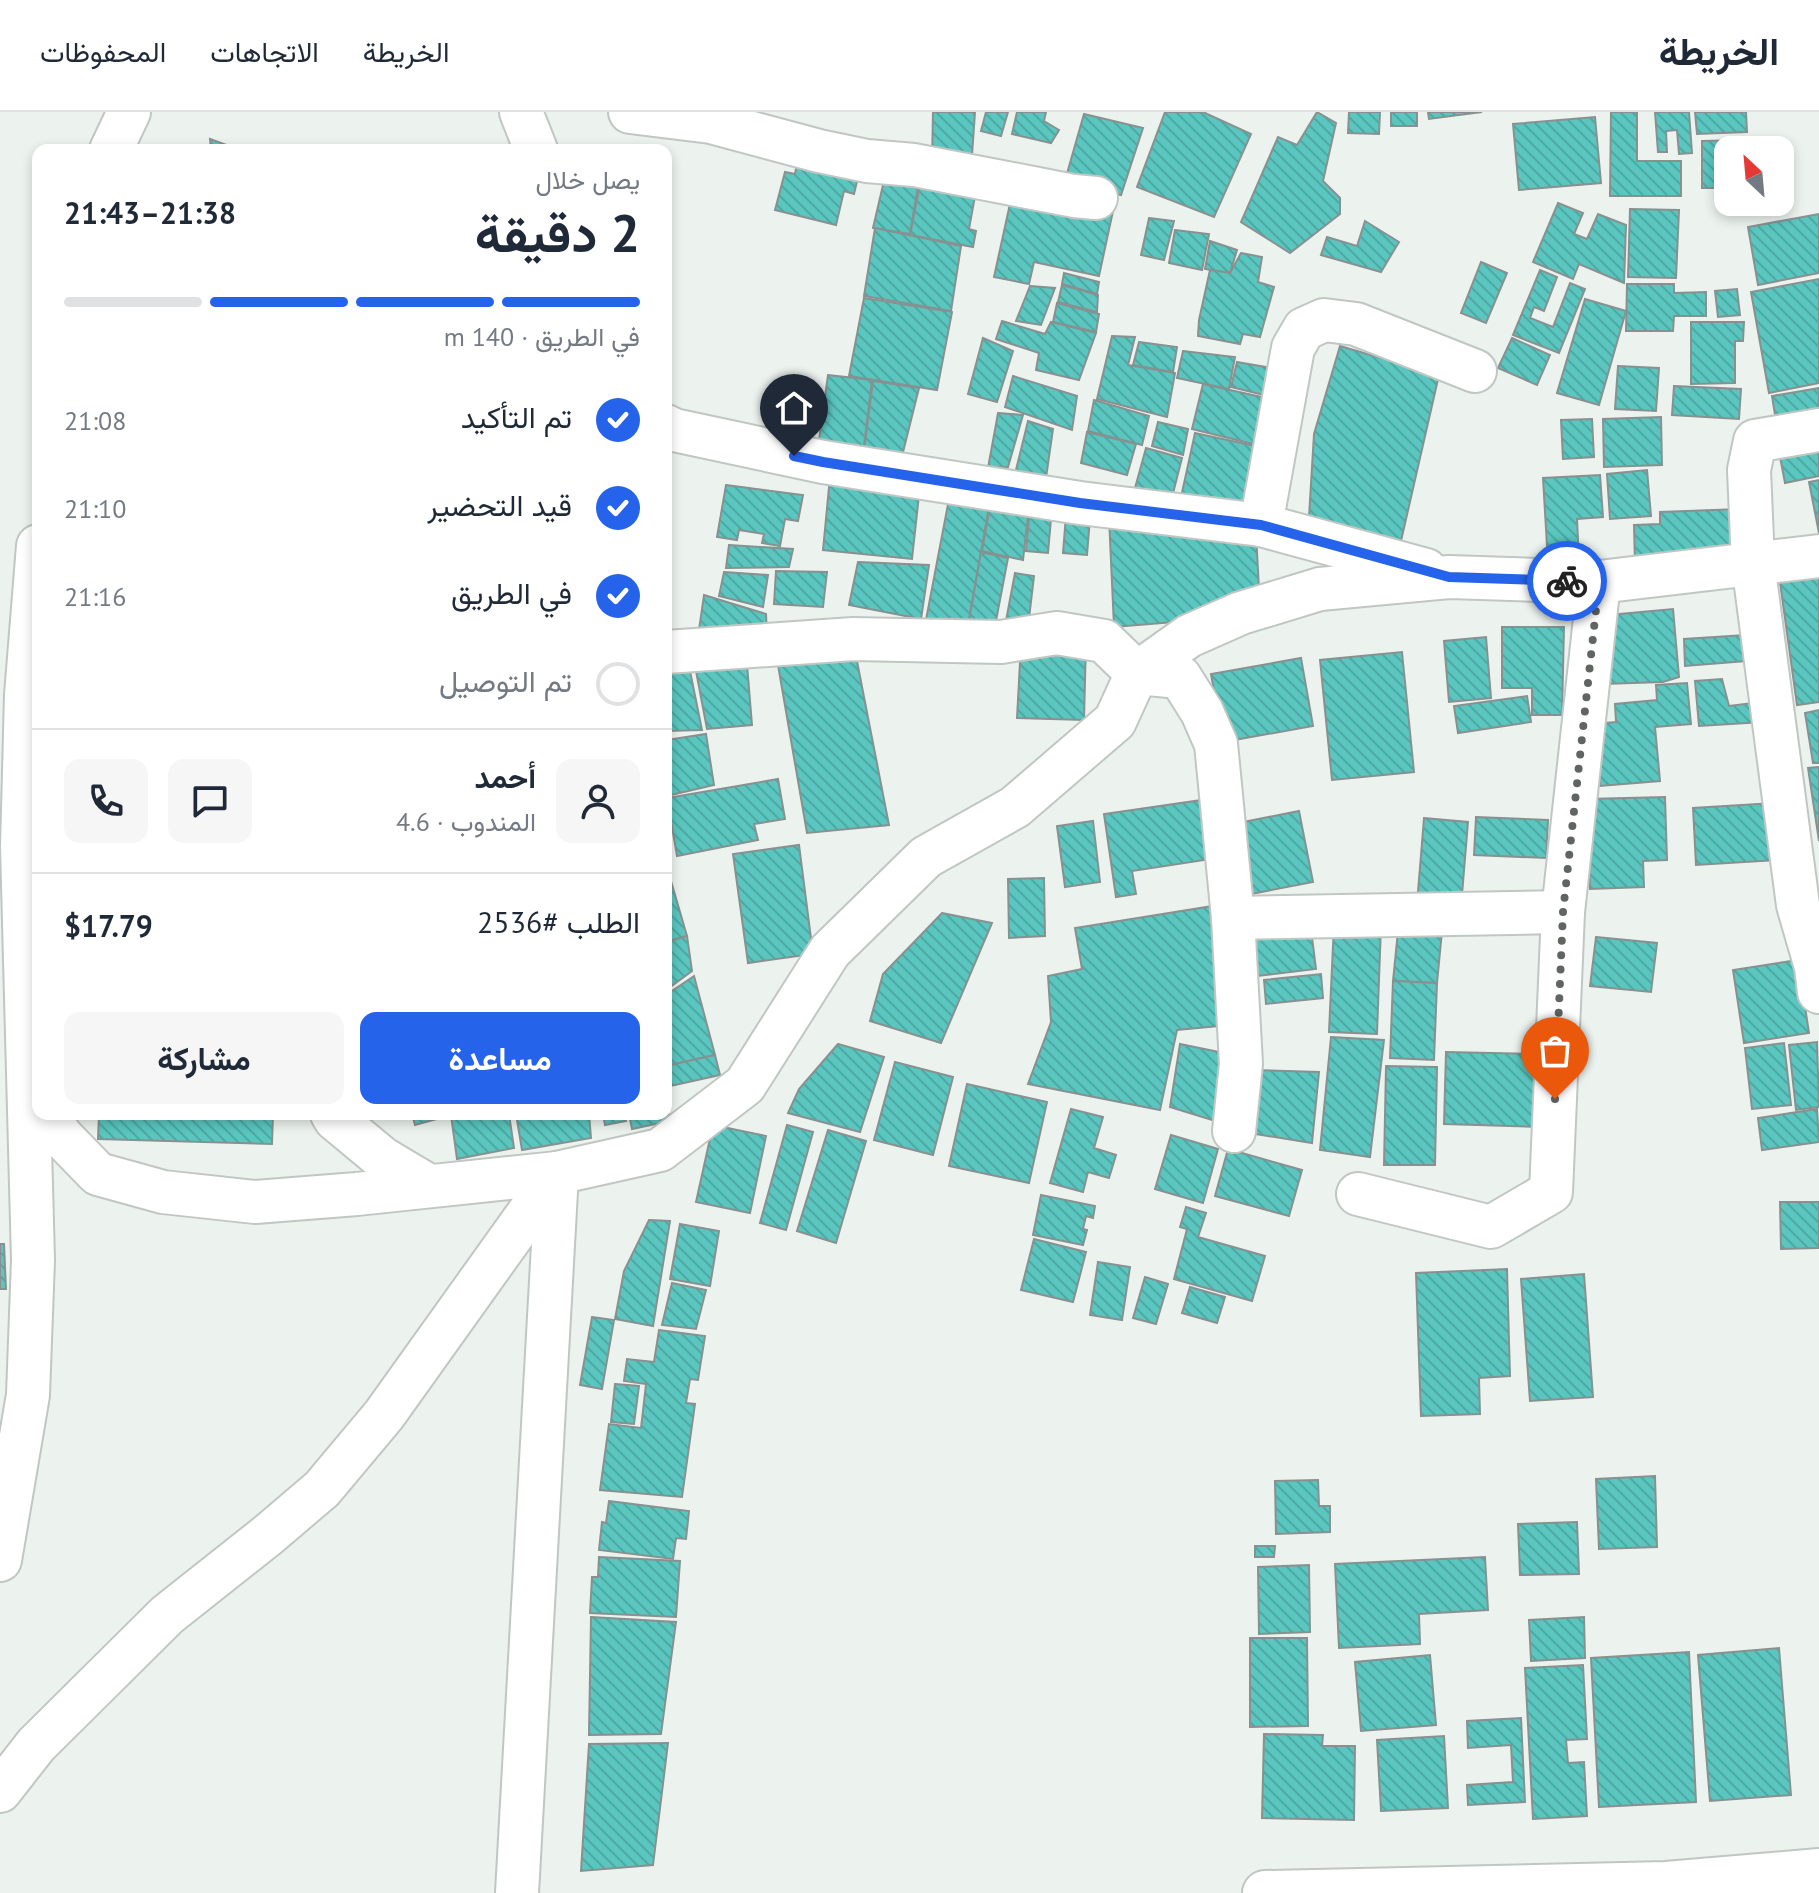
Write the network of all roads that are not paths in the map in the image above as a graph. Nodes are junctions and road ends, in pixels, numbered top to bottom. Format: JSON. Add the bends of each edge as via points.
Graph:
{"nodes":[{"id":1,"x":129,"y":112,"type":"edge"},
{"id":2,"x":521,"y":112,"type":"edge"},
{"id":3,"x":630,"y":112,"type":"edge"},
{"id":4,"x":775,"y":126,"type":"edge"},
{"id":5,"x":114,"y":144,"type":"edge"},
{"id":6,"x":534,"y":144,"type":"edge"},
{"id":7,"x":1096,"y":198,"type":"dead end"},
{"id":8,"x":1475,"y":371,"type":"dead end"},
{"id":9,"x":672,"y":429,"type":"edge"},
{"id":10,"x":1819,"y":430,"type":"edge"},
{"id":11,"x":1261,"y":525,"type":"junction"},
{"id":12,"x":1819,"y":556,"type":"edge"},
{"id":13,"x":1753,"y":563,"type":"junction"},
{"id":14,"x":1449,"y":577,"type":"junction"},
{"id":15,"x":1599,"y":582,"type":"junction"},
{"id":16,"x":672,"y":652,"type":"edge"},
{"id":17,"x":1137,"y":673,"type":"junction"},
{"id":18,"x":32,"y":696,"type":"edge"},
{"id":19,"x":1563,"y":912,"type":"junction"},
{"id":20,"x":1233,"y":918,"type":"junction"},
{"id":21,"x":1819,"y":992,"type":"edge"},
{"id":22,"x":32,"y":1018,"type":"edge"},
{"id":23,"x":37,"y":1120,"type":"edge"},
{"id":24,"x":50,"y":1120,"type":"edge"},
{"id":25,"x":336,"y":1120,"type":"edge"},
{"id":26,"x":1234,"y":1131,"type":"dead end"},
{"id":27,"x":557,"y":1173,"type":"junction"},
{"id":28,"x":429,"y":1186,"type":"junction"},
{"id":29,"x":1358,"y":1194,"type":"dead end"},
{"id":30,"x":0,"y":1560,"type":"edge"},
{"id":31,"x":0,"y":1791,"type":"edge"},
{"id":32,"x":1819,"y":1871,"type":"edge"},
{"id":33,"x":517,"y":1893,"type":"edge"},
{"id":34,"x":1265,"y":1893,"type":"edge"}],
"edges":[{"from":1,"to":5,"type":"street"},
{"from":2,"to":6,"type":"street"},
{"from":3,"to":4,"type":"street"},
{"from":4,"to":7,"type":"street","via":[[867,161]]},
{"from":8,"to":11,"type":"street","via":[[1356,324],[1324,320],[1304,329],[1293,348]]},
{"from":9,"to":11,"type":"street","via":[[823,462]]},
{"from":10,"to":13,"type":"street","via":[[1755,441],[1749,470]]},
{"from":11,"to":14,"type":"street"},
{"from":12,"to":13,"type":"street"},
{"from":13,"to":15,"type":"street"},
{"from":13,"to":21,"type":"street","via":[[1798,905]]},
{"from":14,"to":15,"type":"street"},
{"from":14,"to":17,"type":"street","via":[[1320,589],[1241,613],[1189,636]]},
{"from":15,"to":19,"type":"street"},
{"from":16,"to":17,"type":"street","via":[[853,639],[1001,642],[1057,633],[1104,641]]},
{"from":17,"to":20,"type":"street","via":[[1180,677],[1216,744]]},
{"from":17,"to":27,"type":"street","via":[[1115,721],[1015,807],[926,857],[830,951],[745,1085],[660,1150]]},
{"from":18,"to":22,"type":"street","via":[[22,847]]},
{"from":19,"to":20,"type":"street"},
{"from":19,"to":29,"type":"street","via":[[1551,1192],[1491,1227]]},
{"from":20,"to":26,"type":"street","via":[[1241,1064]]},
{"from":23,"to":30,"type":"street","via":[[28,1395]]},
{"from":24,"to":28,"type":"street","via":[[98,1174],[163,1192],[255,1202]]},
{"from":25,"to":28,"type":"street","via":[[382,1158]]},
{"from":27,"to":28,"type":"street"},
{"from":27,"to":31,"type":"street","via":[[384,1415],[322,1489],[167,1615],[36,1745]]},
{"from":27,"to":33,"type":"street"},
{"from":32,"to":34,"type":"street","via":[[1666,1884]]}]}
